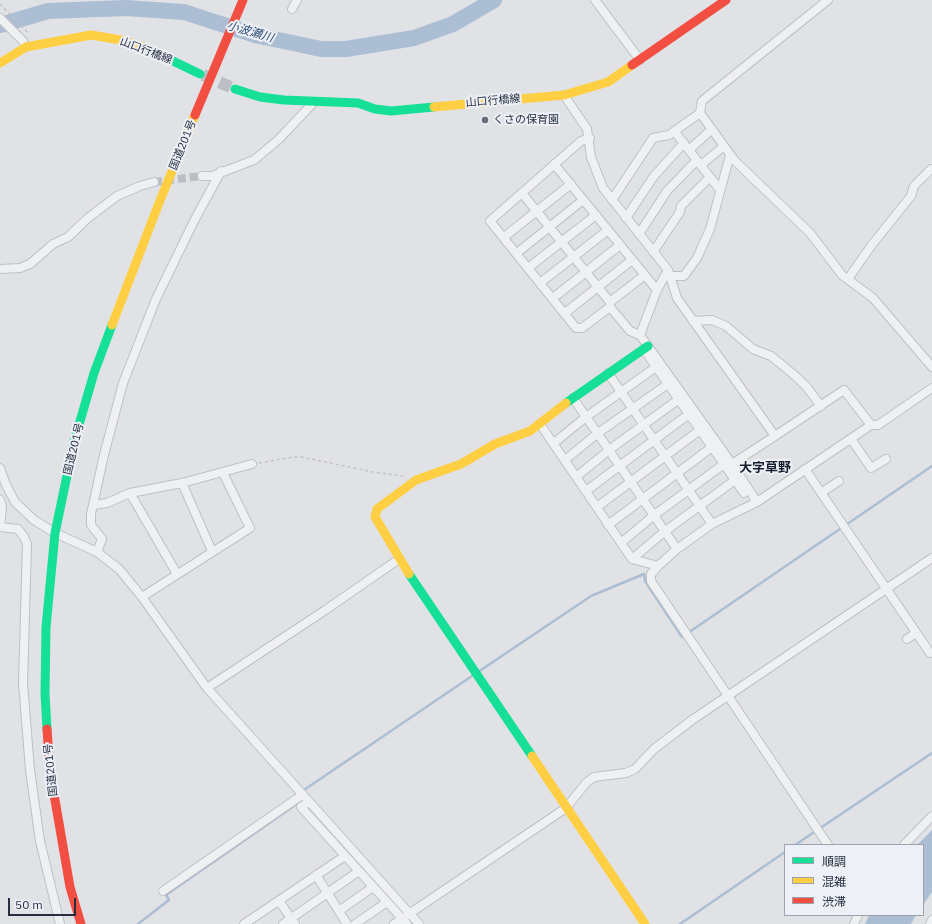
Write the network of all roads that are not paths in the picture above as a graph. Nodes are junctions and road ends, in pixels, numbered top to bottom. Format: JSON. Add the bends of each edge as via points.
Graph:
{"nodes":[{"id":1,"x":243,"y":0,"type":"edge"},
{"id":2,"x":297,"y":0,"type":"edge"},
{"id":3,"x":595,"y":0,"type":"edge"},
{"id":4,"x":726,"y":0,"type":"edge"},
{"id":5,"x":828,"y":0,"type":"edge"},
{"id":6,"x":292,"y":9,"type":"dead end"},
{"id":7,"x":0,"y":18,"type":"edge"},
{"id":8,"x":25,"y":44,"type":"junction"},
{"id":9,"x":640,"y":60,"type":"junction"},
{"id":10,"x":0,"y":63,"type":"edge"},
{"id":11,"x":200,"y":74,"type":"tunnel mouth"},
{"id":12,"x":235,"y":89,"type":"tunnel mouth"},
{"id":13,"x":564,"y":95,"type":"junction"},
{"id":14,"x":314,"y":102,"type":"junction"},
{"id":15,"x":700,"y":113,"type":"junction"},
{"id":16,"x":712,"y":129,"type":"junction"},
{"id":17,"x":675,"y":132,"type":"junction"},
{"id":18,"x":590,"y":138,"type":"junction"},
{"id":19,"x":724,"y":146,"type":"junction"},
{"id":20,"x":687,"y":147,"type":"junction"},
{"id":21,"x":730,"y":155,"type":"junction"},
{"id":22,"x":699,"y":163,"type":"junction"},
{"id":23,"x":554,"y":164,"type":"junction"},
{"id":24,"x":931,"y":169,"type":"dead end"},
{"id":25,"x":221,"y":171,"type":"junction"},
{"id":26,"x":202,"y":176,"type":"tunnel mouth"},
{"id":27,"x":710,"y":177,"type":"junction"},
{"id":28,"x":154,"y":182,"type":"tunnel mouth"},
{"id":29,"x":571,"y":184,"type":"junction"},
{"id":30,"x":720,"y":190,"type":"junction"},
{"id":31,"x":522,"y":193,"type":"junction"},
{"id":32,"x":583,"y":200,"type":"junction"},
{"id":33,"x":612,"y":200,"type":"junction"},
{"id":34,"x":537,"y":211,"type":"junction"},
{"id":35,"x":596,"y":215,"type":"junction"},
{"id":36,"x":626,"y":218,"type":"junction"},
{"id":37,"x":550,"y":227,"type":"junction"},
{"id":38,"x":608,"y":230,"type":"junction"},
{"id":39,"x":639,"y":234,"type":"junction"},
{"id":40,"x":504,"y":237,"type":"junction"},
{"id":41,"x":562,"y":242,"type":"junction"},
{"id":42,"x":620,"y":245,"type":"junction"},
{"id":43,"x":653,"y":252,"type":"junction"},
{"id":44,"x":517,"y":253,"type":"junction"},
{"id":45,"x":574,"y":257,"type":"junction"},
{"id":46,"x":632,"y":260,"type":"junction"},
{"id":47,"x":528,"y":268,"type":"junction"},
{"id":48,"x":0,"y":270,"type":"edge"},
{"id":49,"x":586,"y":272,"type":"junction"},
{"id":50,"x":668,"y":273,"type":"junction"},
{"id":51,"x":645,"y":275,"type":"junction"},
{"id":52,"x":848,"y":280,"type":"junction"},
{"id":53,"x":540,"y":283,"type":"junction"},
{"id":54,"x":598,"y":287,"type":"junction"},
{"id":55,"x":657,"y":290,"type":"junction"},
{"id":56,"x":553,"y":298,"type":"junction"},
{"id":57,"x":610,"y":305,"type":"junction"},
{"id":58,"x":565,"y":313,"type":"junction"},
{"id":59,"x":693,"y":321,"type":"junction"},
{"id":60,"x":640,"y":335,"type":"junction"},
{"id":61,"x":648,"y":350,"type":"junction"},
{"id":62,"x":656,"y":367,"type":"junction"},
{"id":63,"x":932,"y":367,"type":"edge"},
{"id":64,"x":608,"y":374,"type":"junction"},
{"id":65,"x":668,"y":384,"type":"junction"},
{"id":66,"x":932,"y":388,"type":"edge"},
{"id":67,"x":621,"y":392,"type":"junction"},
{"id":68,"x":573,"y":398,"type":"junction"},
{"id":69,"x":679,"y":400,"type":"junction"},
{"id":70,"x":821,"y":406,"type":"junction"},
{"id":71,"x":632,"y":409,"type":"junction"},
{"id":72,"x":689,"y":414,"type":"junction"},
{"id":73,"x":586,"y":417,"type":"junction"},
{"id":74,"x":540,"y":424,"type":"junction"},
{"id":75,"x":643,"y":424,"type":"junction"},
{"id":76,"x":871,"y":424,"type":"junction"},
{"id":77,"x":700,"y":430,"type":"junction"},
{"id":78,"x":598,"y":433,"type":"junction"},
{"id":79,"x":775,"y":436,"type":"junction"},
{"id":80,"x":654,"y":439,"type":"junction"},
{"id":81,"x":851,"y":439,"type":"junction"},
{"id":82,"x":554,"y":443,"type":"junction"},
{"id":83,"x":712,"y":447,"type":"junction"},
{"id":84,"x":608,"y":450,"type":"junction"},
{"id":85,"x":665,"y":456,"type":"junction"},
{"id":86,"x":886,"y":459,"type":"dead end"},
{"id":87,"x":565,"y":460,"type":"junction"},
{"id":88,"x":252,"y":464,"type":"road end"},
{"id":89,"x":728,"y":464,"type":"junction"},
{"id":90,"x":619,"y":466,"type":"junction"},
{"id":91,"x":0,"y":468,"type":"edge"},
{"id":92,"x":805,"y":470,"type":"junction"},
{"id":93,"x":223,"y":473,"type":"junction"},
{"id":94,"x":676,"y":473,"type":"junction"},
{"id":95,"x":576,"y":477,"type":"junction"},
{"id":96,"x":735,"y":480,"type":"junction"},
{"id":97,"x":839,"y":480,"type":"dead end"},
{"id":98,"x":630,"y":481,"type":"junction"},
{"id":99,"x":182,"y":483,"type":"junction"},
{"id":100,"x":688,"y":490,"type":"junction"},
{"id":101,"x":586,"y":491,"type":"junction"},
{"id":102,"x":130,"y":493,"type":"junction"},
{"id":103,"x":744,"y":493,"type":"dead end"},
{"id":104,"x":821,"y":494,"type":"junction"},
{"id":105,"x":641,"y":499,"type":"junction"},
{"id":106,"x":0,"y":500,"type":"edge"},
{"id":107,"x":757,"y":502,"type":"junction"},
{"id":108,"x":94,"y":504,"type":"junction"},
{"id":109,"x":699,"y":505,"type":"junction"},
{"id":110,"x":596,"y":507,"type":"junction"},
{"id":111,"x":653,"y":516,"type":"junction"},
{"id":112,"x":712,"y":524,"type":"junction"},
{"id":113,"x":608,"y":525,"type":"junction"},
{"id":114,"x":0,"y":527,"type":"edge"},
{"id":115,"x":664,"y":532,"type":"junction"},
{"id":116,"x":55,"y":533,"type":"junction"},
{"id":117,"x":621,"y":543,"type":"junction"},
{"id":118,"x":676,"y":549,"type":"junction"},
{"id":119,"x":212,"y":551,"type":"junction"},
{"id":120,"x":98,"y":552,"type":"junction"},
{"id":121,"x":932,"y":558,"type":"edge"},
{"id":122,"x":399,"y":559,"type":"junction"},
{"id":123,"x":632,"y":559,"type":"junction"},
{"id":124,"x":658,"y":566,"type":"junction"},
{"id":125,"x":177,"y":574,"type":"junction"},
{"id":126,"x":885,"y":590,"type":"junction"},
{"id":127,"x":142,"y":597,"type":"junction"},
{"id":128,"x":916,"y":633,"type":"junction"},
{"id":129,"x":907,"y":639,"type":"dead end"},
{"id":130,"x":930,"y":653,"type":"dead end"},
{"id":131,"x":206,"y":688,"type":"junction"},
{"id":132,"x":727,"y":697,"type":"junction"},
{"id":133,"x":302,"y":795,"type":"junction"},
{"id":134,"x":308,"y":802,"type":"junction"},
{"id":135,"x":566,"y":808,"type":"junction"},
{"id":136,"x":932,"y":816,"type":"edge"},
{"id":137,"x":827,"y":844,"type":"edge"},
{"id":138,"x":905,"y":844,"type":"edge"},
{"id":139,"x":345,"y":856,"type":"junction"},
{"id":140,"x":359,"y":871,"type":"junction"},
{"id":141,"x":316,"y":875,"type":"junction"},
{"id":142,"x":373,"y":887,"type":"junction"},
{"id":143,"x":163,"y":891,"type":"dead end"},
{"id":144,"x":329,"y":894,"type":"junction"},
{"id":145,"x":279,"y":901,"type":"junction"},
{"id":146,"x":387,"y":902,"type":"junction"},
{"id":147,"x":339,"y":911,"type":"junction"},
{"id":148,"x":410,"y":914,"type":"junction"},
{"id":149,"x":932,"y":920,"type":"edge"},
{"id":150,"x":293,"y":921,"type":"edge"},
{"id":151,"x":404,"y":921,"type":"edge"},
{"id":152,"x":60,"y":924,"type":"edge"},
{"id":153,"x":81,"y":924,"type":"edge"},
{"id":154,"x":244,"y":924,"type":"edge"},
{"id":155,"x":283,"y":924,"type":"edge"},
{"id":156,"x":347,"y":924,"type":"edge"},
{"id":157,"x":355,"y":924,"type":"edge"},
{"id":158,"x":394,"y":924,"type":"edge"},
{"id":159,"x":420,"y":924,"type":"edge"},
{"id":160,"x":645,"y":924,"type":"edge"},
{"id":161,"x":930,"y":924,"type":"edge"}],
"edges":[{"from":1,"to":116,"type":"main road","name":"国道201号","via":[[159,203],[94,373],[74,442]]},
{"from":2,"to":6,"type":"street"},
{"from":3,"to":9,"type":"street"},
{"from":4,"to":9,"type":"main road","name":"山口行橋線"},
{"from":5,"to":15,"type":"street","via":[[702,101]]},
{"from":7,"to":8,"type":"street"},
{"from":8,"to":10,"type":"main road","name":"山口行橋線"},
{"from":8,"to":11,"type":"main road","name":"山口行橋線","via":[[91,35],[106,37],[141,46]]},
{"from":9,"to":13,"type":"main road","name":"山口行橋線","via":[[608,82]]},
{"from":12,"to":14,"type":"main road","name":"山口行橋線","via":[[260,97]]},
{"from":13,"to":14,"type":"main road","name":"山口行橋線","via":[[391,111],[358,104]]},
{"from":13,"to":18,"type":"street","via":[[588,129]]},
{"from":14,"to":25,"type":"street","via":[[278,140],[254,160]]},
{"from":15,"to":16,"type":"street"},
{"from":15,"to":17,"type":"street"},
{"from":16,"to":19,"type":"street"},
{"from":16,"to":20,"type":"street"},
{"from":17,"to":20,"type":"street"},
{"from":17,"to":33,"type":"street","via":[[653,138]]},
{"from":18,"to":23,"type":"street","via":[[581,141]]},
{"from":18,"to":33,"type":"street","via":[[591,156],[603,188]]},
{"from":19,"to":21,"type":"street"},
{"from":19,"to":22,"type":"street"},
{"from":20,"to":22,"type":"street"},
{"from":20,"to":36,"type":"street","via":[[654,176]]},
{"from":21,"to":30,"type":"street"},
{"from":21,"to":52,"type":"street","via":[[763,190],[810,233]]},
{"from":22,"to":27,"type":"street"},
{"from":22,"to":39,"type":"street","via":[[667,192]]},
{"from":23,"to":29,"type":"street"},
{"from":23,"to":31,"type":"street"},
{"from":24,"to":52,"type":"street","via":[[914,186],[912,196],[878,236]]},
{"from":25,"to":26,"type":"street","via":[[212,176]]},
{"from":25,"to":108,"type":"street","via":[[156,299],[123,383]]},
{"from":27,"to":30,"type":"street"},
{"from":27,"to":43,"type":"street","via":[[681,206],[680,212]]},
{"from":28,"to":48,"type":"street","via":[[117,196],[68,237],[53,244],[30,264]]},
{"from":29,"to":32,"type":"street"},
{"from":29,"to":34,"type":"street"},
{"from":30,"to":50,"type":"street","via":[[710,229],[697,258],[684,276]]},
{"from":31,"to":34,"type":"street"},
{"from":31,"to":40,"type":"street","via":[[490,221]]},
{"from":32,"to":35,"type":"street"},
{"from":32,"to":37,"type":"street"},
{"from":33,"to":36,"type":"street"},
{"from":34,"to":37,"type":"street"},
{"from":34,"to":40,"type":"street"},
{"from":35,"to":38,"type":"street"},
{"from":35,"to":41,"type":"street"},
{"from":36,"to":39,"type":"street"},
{"from":37,"to":41,"type":"street"},
{"from":37,"to":44,"type":"street"},
{"from":38,"to":42,"type":"street"},
{"from":38,"to":45,"type":"street"},
{"from":39,"to":43,"type":"street"},
{"from":40,"to":44,"type":"street"},
{"from":41,"to":45,"type":"street"},
{"from":41,"to":47,"type":"street"},
{"from":42,"to":46,"type":"street"},
{"from":42,"to":49,"type":"street"},
{"from":43,"to":50,"type":"street"},
{"from":44,"to":47,"type":"street"},
{"from":45,"to":49,"type":"street"},
{"from":45,"to":53,"type":"street"},
{"from":46,"to":51,"type":"street"},
{"from":46,"to":54,"type":"street"},
{"from":47,"to":53,"type":"street"},
{"from":49,"to":54,"type":"street"},
{"from":49,"to":56,"type":"street"},
{"from":50,"to":55,"type":"street"},
{"from":50,"to":59,"type":"street","via":[[677,298]]},
{"from":51,"to":55,"type":"street"},
{"from":51,"to":57,"type":"street"},
{"from":52,"to":63,"type":"street","via":[[873,298]]},
{"from":53,"to":56,"type":"street"},
{"from":54,"to":57,"type":"street"},
{"from":54,"to":58,"type":"street"},
{"from":55,"to":60,"type":"street"},
{"from":56,"to":58,"type":"street"},
{"from":57,"to":58,"type":"street","via":[[582,328],[576,328]]},
{"from":57,"to":60,"type":"street","via":[[630,331]]},
{"from":59,"to":70,"type":"street","via":[[712,320],[726,326],[753,349],[771,356],[787,369],[806,386]]},
{"from":59,"to":79,"type":"street"},
{"from":60,"to":61,"type":"street"},
{"from":61,"to":62,"type":"street"},
{"from":61,"to":64,"type":"main road"},
{"from":61,"to":89,"type":"street"},
{"from":62,"to":65,"type":"street"},
{"from":62,"to":67,"type":"street"},
{"from":64,"to":67,"type":"street"},
{"from":64,"to":68,"type":"main road"},
{"from":65,"to":69,"type":"street"},
{"from":65,"to":71,"type":"street"},
{"from":66,"to":76,"type":"street","via":[[878,425]]},
{"from":67,"to":71,"type":"street"},
{"from":67,"to":73,"type":"street"},
{"from":68,"to":73,"type":"street"},
{"from":68,"to":74,"type":"main road"},
{"from":69,"to":72,"type":"street"},
{"from":69,"to":75,"type":"street"},
{"from":70,"to":76,"type":"street","via":[[844,390]]},
{"from":70,"to":79,"type":"street"},
{"from":71,"to":75,"type":"street"},
{"from":71,"to":78,"type":"street"},
{"from":72,"to":77,"type":"street"},
{"from":72,"to":80,"type":"street"},
{"from":73,"to":78,"type":"street"},
{"from":73,"to":82,"type":"street"},
{"from":74,"to":82,"type":"street"},
{"from":74,"to":122,"type":"main road","via":[[530,431],[495,444],[461,464],[416,480],[377,509],[375,517]]},
{"from":75,"to":80,"type":"street"},
{"from":75,"to":84,"type":"street"},
{"from":76,"to":81,"type":"street"},
{"from":77,"to":83,"type":"street"},
{"from":77,"to":85,"type":"street"},
{"from":78,"to":84,"type":"street"},
{"from":78,"to":87,"type":"street"},
{"from":79,"to":89,"type":"street"},
{"from":80,"to":85,"type":"street"},
{"from":80,"to":90,"type":"street"},
{"from":81,"to":86,"type":"street","via":[[871,468]]},
{"from":81,"to":92,"type":"street"},
{"from":82,"to":87,"type":"street"},
{"from":83,"to":89,"type":"street"},
{"from":83,"to":94,"type":"street"},
{"from":84,"to":90,"type":"street"},
{"from":84,"to":95,"type":"street"},
{"from":85,"to":94,"type":"street"},
{"from":85,"to":98,"type":"street"},
{"from":87,"to":95,"type":"street"},
{"from":88,"to":93,"type":"street"},
{"from":89,"to":96,"type":"street"},
{"from":89,"to":100,"type":"street"},
{"from":89,"to":107,"type":"street"},
{"from":90,"to":98,"type":"street"},
{"from":90,"to":101,"type":"street"},
{"from":91,"to":116,"type":"street","via":[[15,502],[34,520]]},
{"from":92,"to":104,"type":"street"},
{"from":92,"to":107,"type":"street"},
{"from":93,"to":99,"type":"street"},
{"from":93,"to":119,"type":"street","via":[[250,528]]},
{"from":94,"to":100,"type":"street"},
{"from":94,"to":105,"type":"street"},
{"from":95,"to":101,"type":"street"},
{"from":96,"to":103,"type":"street"},
{"from":96,"to":109,"type":"street"},
{"from":97,"to":104,"type":"street"},
{"from":98,"to":105,"type":"street"},
{"from":98,"to":110,"type":"street"},
{"from":99,"to":102,"type":"street"},
{"from":99,"to":119,"type":"street"},
{"from":100,"to":109,"type":"street"},
{"from":100,"to":111,"type":"street"},
{"from":101,"to":110,"type":"street"},
{"from":102,"to":108,"type":"street","via":[[107,503]]},
{"from":102,"to":125,"type":"street"},
{"from":104,"to":126,"type":"street"},
{"from":105,"to":111,"type":"street"},
{"from":105,"to":113,"type":"street"},
{"from":106,"to":114,"type":"street"},
{"from":107,"to":112,"type":"street"},
{"from":108,"to":120,"type":"street","via":[[91,525],[102,539]]},
{"from":109,"to":112,"type":"street"},
{"from":109,"to":115,"type":"street"},
{"from":110,"to":113,"type":"street"},
{"from":111,"to":115,"type":"street"},
{"from":111,"to":117,"type":"street"},
{"from":112,"to":118,"type":"street"},
{"from":113,"to":117,"type":"street"},
{"from":114,"to":152,"type":"street","via":[[18,529],[27,544],[23,683],[30,770],[40,841]]},
{"from":115,"to":118,"type":"street"},
{"from":115,"to":123,"type":"street"},
{"from":116,"to":120,"type":"street"},
{"from":116,"to":153,"type":"main road","name":"国道201号","via":[[46,627],[45,694],[50,771],[70,887]]},
{"from":117,"to":123,"type":"street"},
{"from":118,"to":124,"type":"street"},
{"from":119,"to":125,"type":"street"},
{"from":120,"to":127,"type":"street","via":[[119,569]]},
{"from":121,"to":126,"type":"street"},
{"from":122,"to":131,"type":"street"},
{"from":122,"to":135,"type":"main road"},
{"from":123,"to":124,"type":"street"},
{"from":124,"to":132,"type":"street","via":[[651,574],[650,581]]},
{"from":125,"to":127,"type":"street"},
{"from":126,"to":128,"type":"street"},
{"from":126,"to":132,"type":"street"},
{"from":127,"to":131,"type":"street"},
{"from":128,"to":129,"type":"street"},
{"from":128,"to":130,"type":"street"},
{"from":131,"to":133,"type":"street"},
{"from":132,"to":135,"type":"street","via":[[675,733],[635,769],[594,778],[586,783]]},
{"from":132,"to":137,"type":"street"},
{"from":133,"to":134,"type":"street"},
{"from":133,"to":143,"type":"street"},
{"from":134,"to":139,"type":"street","via":[[301,807]]},
{"from":134,"to":148,"type":"street"},
{"from":135,"to":148,"type":"street"},
{"from":135,"to":160,"type":"main road"},
{"from":136,"to":138,"type":"street"},
{"from":139,"to":140,"type":"street"},
{"from":139,"to":141,"type":"street"},
{"from":140,"to":142,"type":"street"},
{"from":140,"to":144,"type":"street"},
{"from":141,"to":144,"type":"street"},
{"from":141,"to":145,"type":"street"},
{"from":142,"to":146,"type":"street"},
{"from":142,"to":147,"type":"street"},
{"from":144,"to":147,"type":"street"},
{"from":144,"to":150,"type":"street"},
{"from":145,"to":150,"type":"street"},
{"from":145,"to":154,"type":"street"},
{"from":146,"to":151,"type":"street"},
{"from":146,"to":157,"type":"street"},
{"from":147,"to":156,"type":"street"},
{"from":148,"to":151,"type":"street"},
{"from":148,"to":159,"type":"street"},
{"from":149,"to":161,"type":"street"},
{"from":150,"to":155,"type":"street"},
{"from":151,"to":158,"type":"street"}]}
